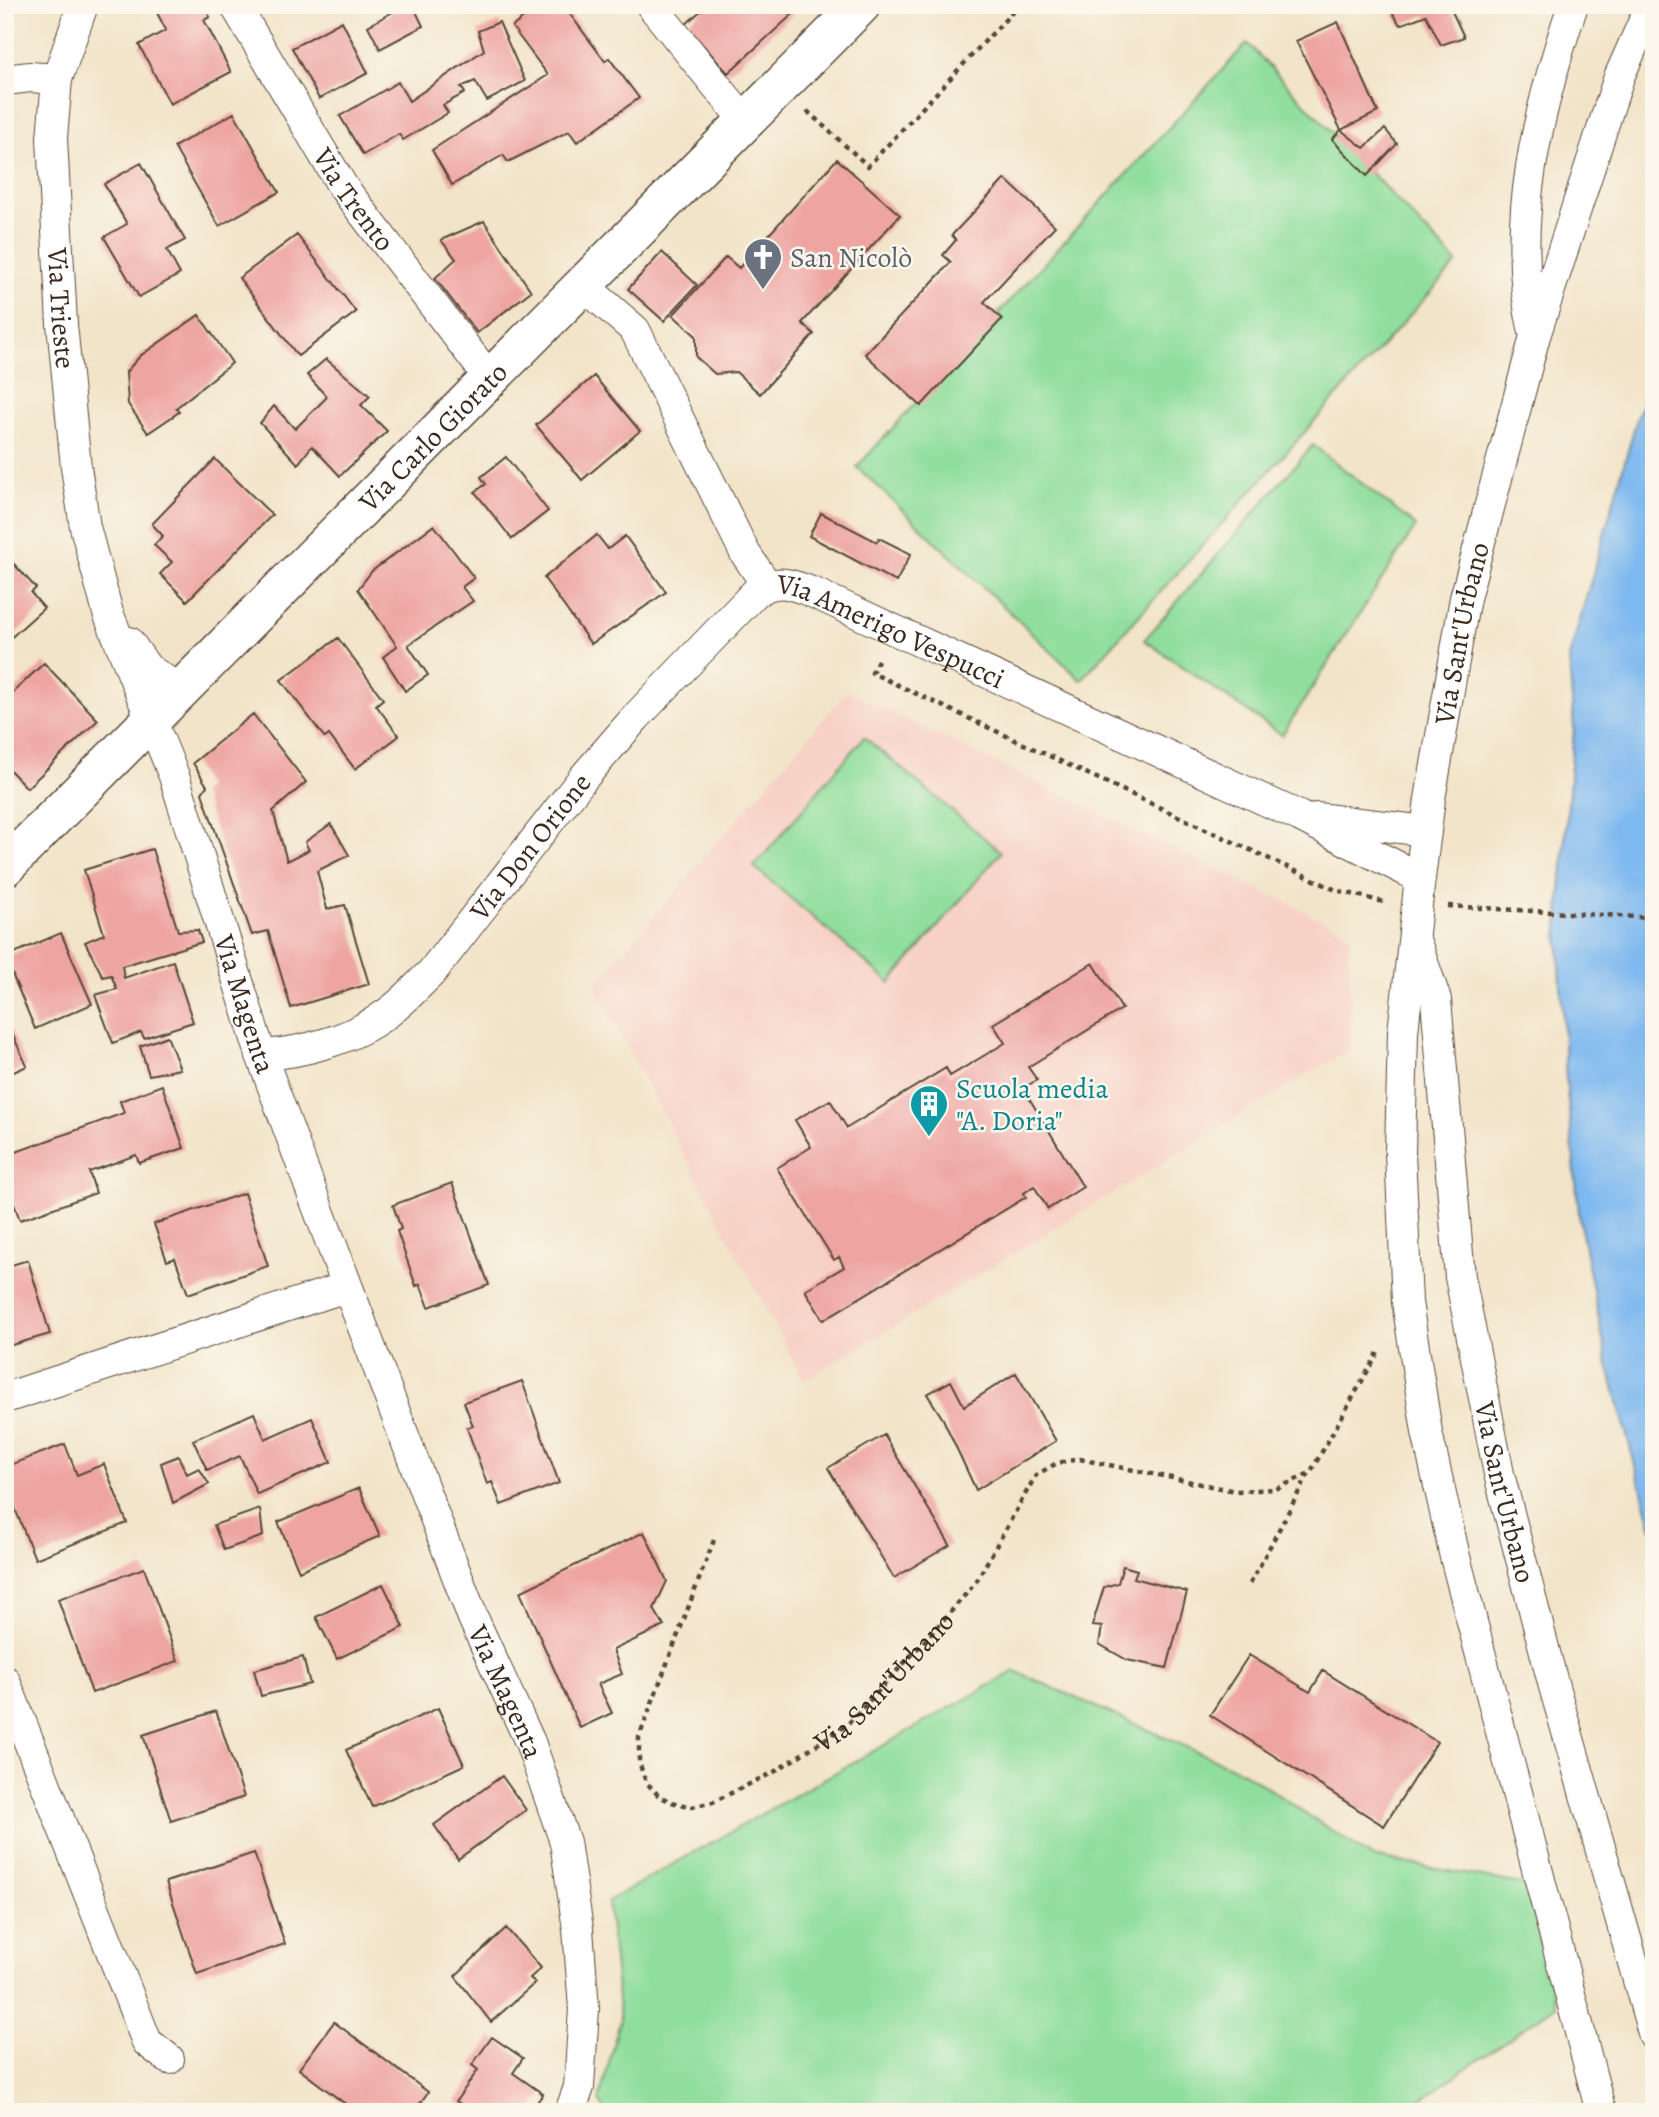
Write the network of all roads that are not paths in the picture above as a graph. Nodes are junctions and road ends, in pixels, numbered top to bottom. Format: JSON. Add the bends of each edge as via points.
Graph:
{"nodes":[{"id":1,"x":83,"y":5,"type":"edge"},
{"id":2,"x":235,"y":5,"type":"edge"},
{"id":3,"x":651,"y":5,"type":"edge"},
{"id":4,"x":861,"y":5,"type":"edge"},
{"id":5,"x":1573,"y":5,"type":"edge"},
{"id":6,"x":1651,"y":5,"type":"edge"},
{"id":7,"x":57,"y":79,"type":"junction"},
{"id":8,"x":5,"y":80,"type":"edge"},
{"id":9,"x":745,"y":121,"type":"junction"},
{"id":10,"x":583,"y":285,"type":"junction"},
{"id":11,"x":1535,"y":336,"type":"junction"},
{"id":12,"x":490,"y":379,"type":"junction"},
{"id":13,"x":766,"y":584,"type":"junction"},
{"id":14,"x":108,"y":613,"type":"junction"},
{"id":15,"x":180,"y":690,"type":"junction"},
{"id":16,"x":150,"y":721,"type":"junction"},
{"id":17,"x":1299,"y":816,"type":"junction"},
{"id":18,"x":1426,"y":831,"type":"junction"},
{"id":19,"x":5,"y":867,"type":"edge"},
{"id":20,"x":1426,"y":896,"type":"junction"},
{"id":21,"x":1414,"y":937,"type":"junction"},
{"id":22,"x":261,"y":1055,"type":"junction"},
{"id":23,"x":346,"y":1287,"type":"junction"},
{"id":24,"x":5,"y":1398,"type":"edge"},
{"id":25,"x":5,"y":1681,"type":"edge"},
{"id":26,"x":1654,"y":2036,"type":"edge"},
{"id":27,"x":169,"y":2059,"type":"dead end"},
{"id":28,"x":570,"y":2112,"type":"edge"},
{"id":29,"x":1601,"y":2112,"type":"edge"}],
"edges":[{"from":1,"to":7,"type":"street","name":"Via Trieste"},
{"from":2,"to":12,"type":"street","name":"Via Trento","via":[[343,187]]},
{"from":3,"to":9,"type":"street"},
{"from":4,"to":9,"type":"street","name":"Via Carlo Giorato"},
{"from":5,"to":11,"type":"street","name":"Via Sant'Urbano","via":[[1544,111],[1523,231],[1528,308]]},
{"from":6,"to":11,"type":"street","name":"Via Sant'Urbano","via":[[1619,77]]},
{"from":7,"to":8,"type":"street"},
{"from":7,"to":14,"type":"street","name":"Via Trieste","via":[[52,138],[68,394],[85,527]]},
{"from":9,"to":10,"type":"street","name":"Via Carlo Giorato"},
{"from":10,"to":12,"type":"street","name":"Via Carlo Giorato"},
{"from":10,"to":13,"type":"street","name":"Via Amerigo Vespucci","via":[[635,330],[745,553]]},
{"from":11,"to":18,"type":"street","name":"Via Sant'Urbano","via":[[1465,598]]},
{"from":12,"to":15,"type":"street","name":"Via Carlo Giorato"},
{"from":13,"to":17,"type":"street","name":"Via Amerigo Vespucci","via":[[789,583],[814,593]]},
{"from":13,"to":22,"type":"street","name":"Via Don Orione","via":[[636,717],[430,973],[404,999],[374,1021],[323,1043]]},
{"from":14,"to":15,"type":"street","name":"Via Trieste","via":[[147,668]]},
{"from":14,"to":16,"type":"street","name":"Via Trieste"},
{"from":15,"to":16,"type":"street","name":"Via Carlo Giorato"},
{"from":16,"to":19,"type":"street","name":"Via Carlo Giorato"},
{"from":16,"to":22,"type":"street","name":"Via Magenta","via":[[174,776]]},
{"from":17,"to":18,"type":"street","name":"Via Amerigo Vespucci"},
{"from":17,"to":20,"type":"street","name":"Via Amerigo Vespucci"},
{"from":18,"to":20,"type":"street","name":"Via Sant'Urbano"},
{"from":20,"to":21,"type":"street","name":"Via Sant'Urbano"},
{"from":21,"to":26,"type":"street","name":"Via Sant'Urbano","via":[[1436,1000],[1460,1277],[1499,1474],[1553,1683]]},
{"from":21,"to":29,"type":"street","name":"Via Sant'Urbano","via":[[1403,1032],[1400,1153],[1407,1302],[1427,1432],[1455,1557]]},
{"from":22,"to":23,"type":"street","name":"Via Magenta"},
{"from":23,"to":24,"type":"street"},
{"from":23,"to":28,"type":"street","name":"Via Magenta","via":[[472,1618],[530,1742],[565,1842],[584,2009],[579,2087]]},
{"from":25,"to":27,"type":"street","via":[[147,2042]]}]}
